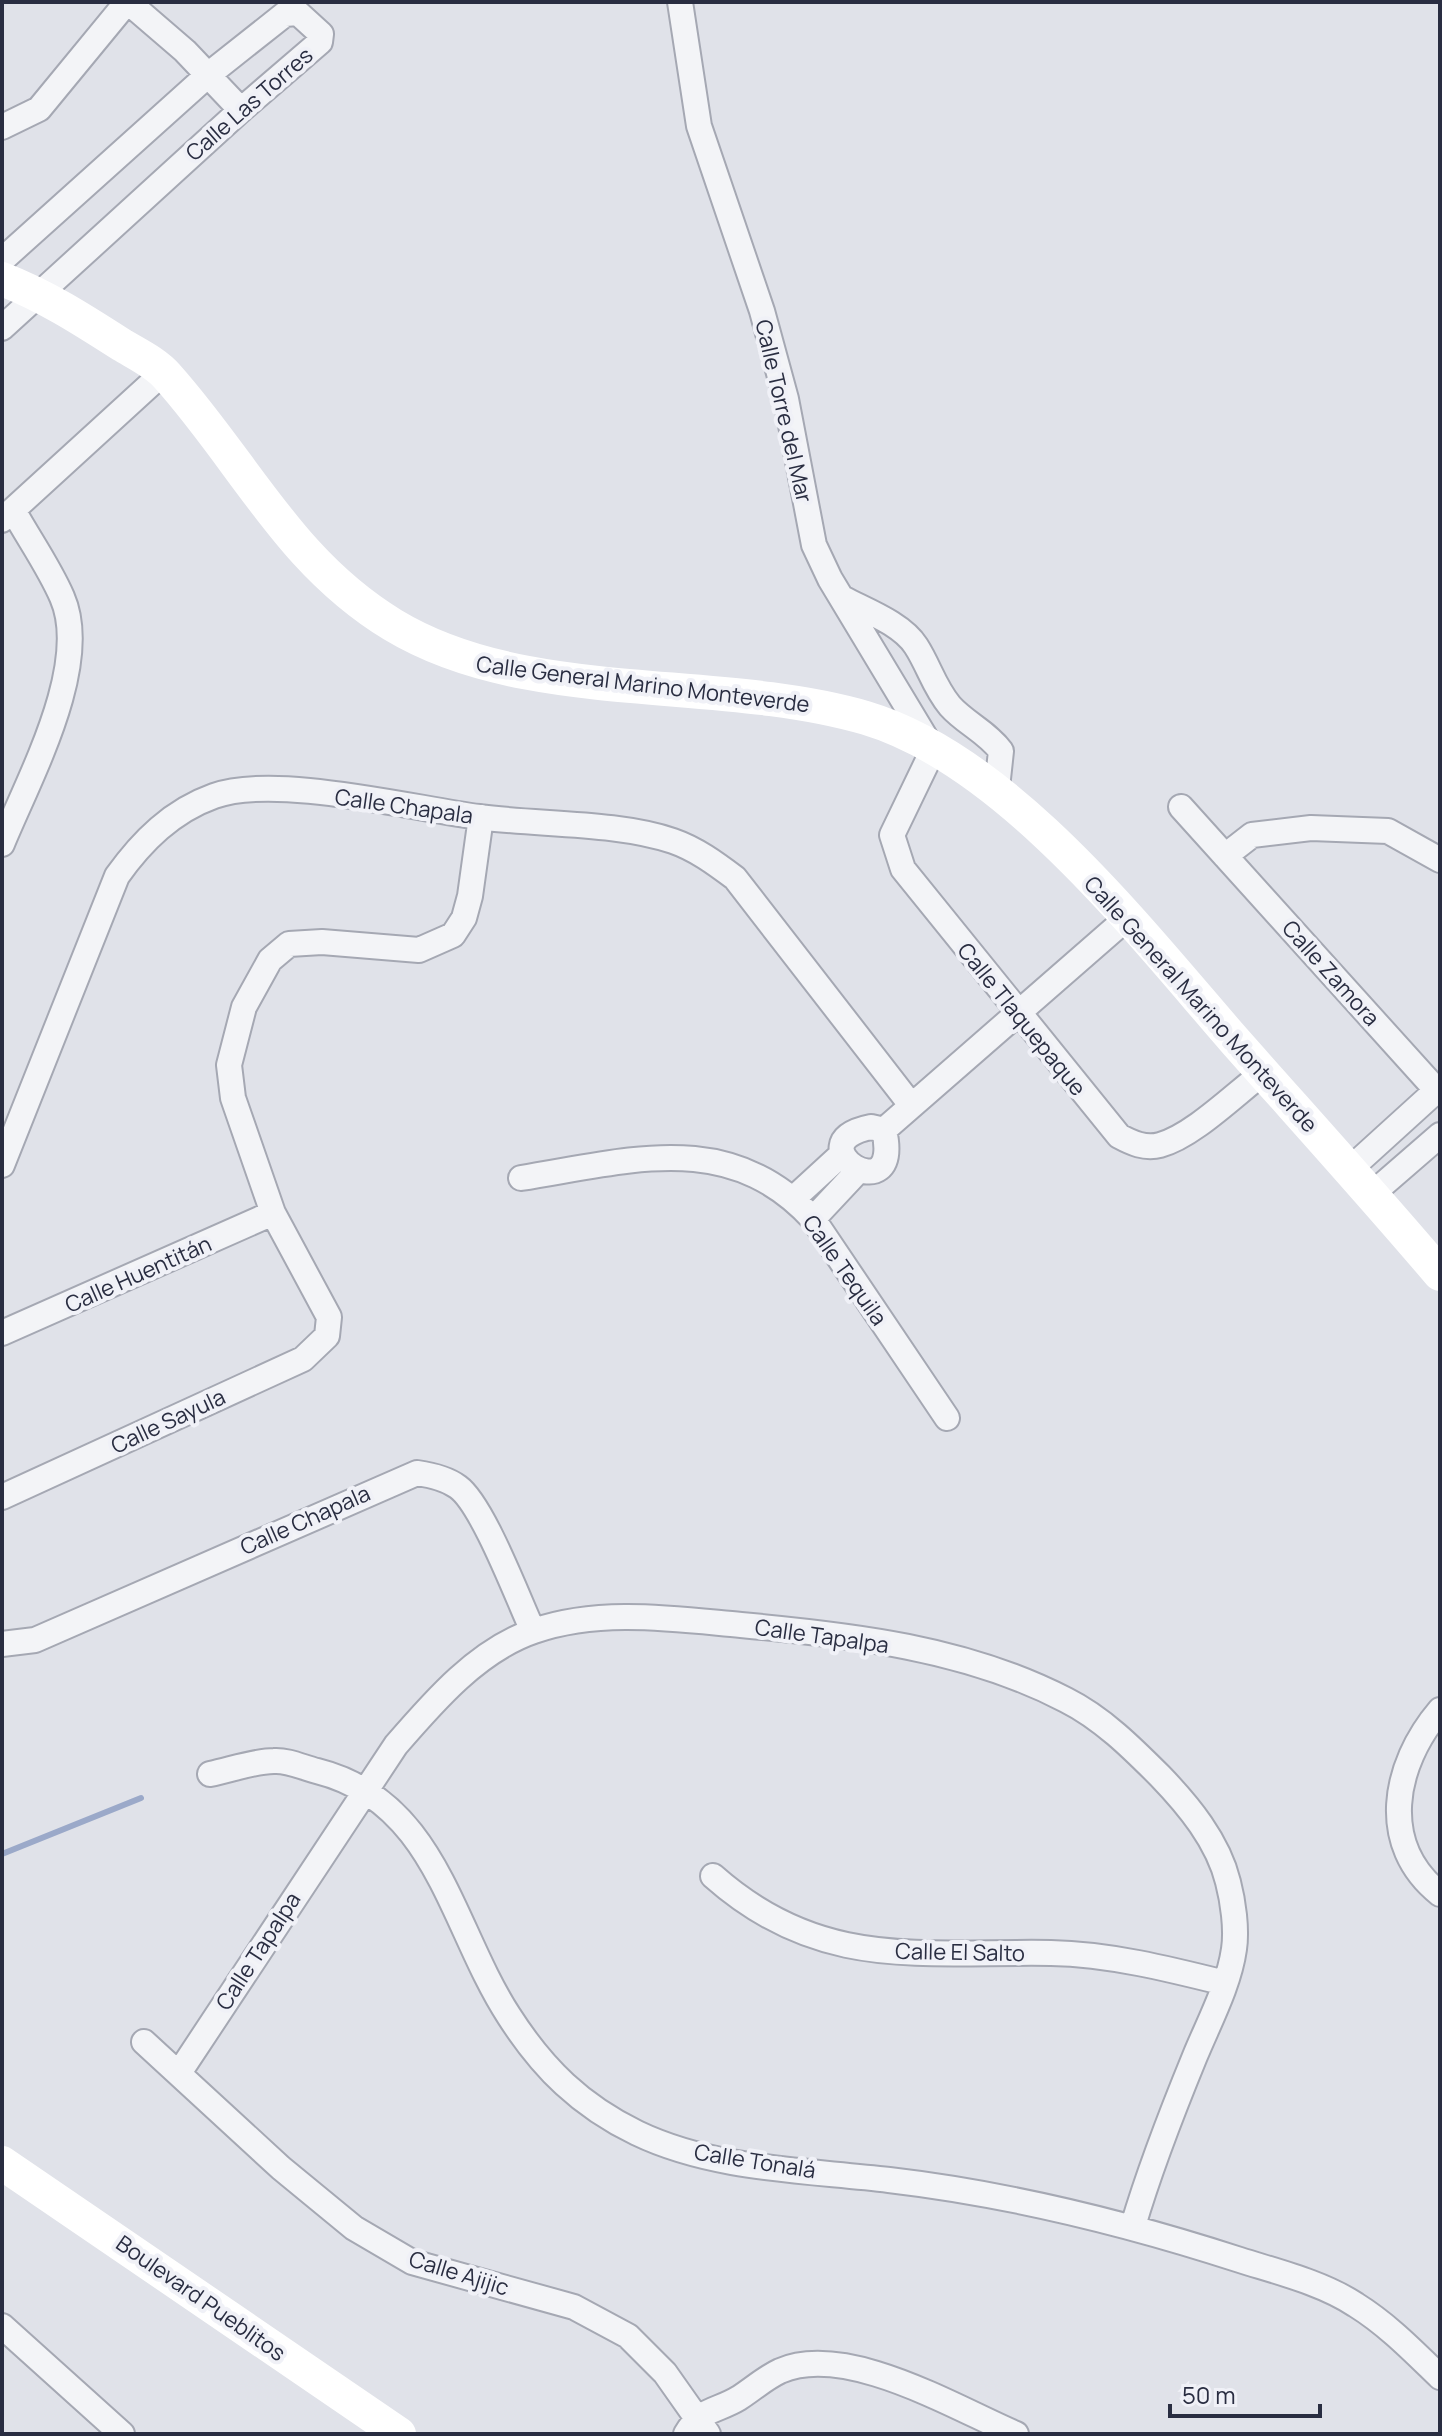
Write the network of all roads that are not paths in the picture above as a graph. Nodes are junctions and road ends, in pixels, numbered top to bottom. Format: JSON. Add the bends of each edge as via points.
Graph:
{"nodes":[{"id":1,"x":128,"y":2,"type":"edge"},
{"id":2,"x":680,"y":2,"type":"edge"},
{"id":3,"x":208,"y":75,"type":"junction"},
{"id":4,"x":241,"y":110,"type":"junction"},
{"id":5,"x":2,"y":127,"type":"edge"},
{"id":6,"x":2,"y":260,"type":"edge"},
{"id":7,"x":2,"y":279,"type":"edge"},
{"id":8,"x":40,"y":293,"type":"junction"},
{"id":9,"x":2,"y":328,"type":"edge"},
{"id":10,"x":164,"y":372,"type":"junction"},
{"id":11,"x":8,"y":515,"type":"edge"},
{"id":12,"x":840,"y":597,"type":"junction"},
{"id":13,"x":933,"y":750,"type":"junction"},
{"id":14,"x":997,"y":788,"type":"junction"},
{"id":15,"x":1181,"y":807,"type":"dead end"},
{"id":16,"x":481,"y":817,"type":"junction"},
{"id":17,"x":2,"y":844,"type":"edge"},
{"id":18,"x":1225,"y":856,"type":"junction"},
{"id":19,"x":1440,"y":860,"type":"edge"},
{"id":20,"x":1127,"y":918,"type":"junction"},
{"id":21,"x":1016,"y":1013,"type":"junction"},
{"id":22,"x":1263,"y":1073,"type":"junction"},
{"id":23,"x":1438,"y":1092,"type":"edge"},
{"id":24,"x":911,"y":1105,"type":"junction"},
{"id":25,"x":884,"y":1130,"type":"junction"},
{"id":26,"x":1440,"y":1135,"type":"edge"},
{"id":27,"x":850,"y":1163,"type":"junction"},
{"id":28,"x":2,"y":1165,"type":"edge"},
{"id":29,"x":521,"y":1178,"type":"dead end"},
{"id":30,"x":1361,"y":1181,"type":"junction"},
{"id":31,"x":794,"y":1198,"type":"junction"},
{"id":32,"x":273,"y":1213,"type":"junction"},
{"id":33,"x":813,"y":1219,"type":"junction"},
{"id":34,"x":1440,"y":1274,"type":"edge"},
{"id":35,"x":2,"y":1333,"type":"edge"},
{"id":36,"x":947,"y":1418,"type":"dead end"},
{"id":37,"x":2,"y":1497,"type":"edge"},
{"id":38,"x":533,"y":1631,"type":"junction"},
{"id":39,"x":2,"y":1644,"type":"edge"},
{"id":40,"x":1438,"y":1715,"type":"edge"},
{"id":41,"x":210,"y":1774,"type":"dead end"},
{"id":42,"x":366,"y":1789,"type":"junction"},
{"id":43,"x":713,"y":1876,"type":"dead end"},
{"id":44,"x":1440,"y":1894,"type":"edge"},
{"id":45,"x":1225,"y":1983,"type":"junction"},
{"id":46,"x":144,"y":2042,"type":"dead end"},
{"id":47,"x":179,"y":2073,"type":"junction"},
{"id":48,"x":2,"y":2163,"type":"edge"},
{"id":49,"x":1133,"y":2226,"type":"junction"},
{"id":50,"x":2,"y":2326,"type":"edge"},
{"id":51,"x":1440,"y":2377,"type":"edge"},
{"id":52,"x":703,"y":2429,"type":"edge"},
{"id":53,"x":122,"y":2434,"type":"edge"},
{"id":54,"x":399,"y":2434,"type":"edge"},
{"id":55,"x":1016,"y":2434,"type":"edge"}],
"edges":[{"from":1,"to":3,"type":"street"},
{"from":1,"to":5,"type":"street","via":[[39,109]]},
{"from":2,"to":12,"type":"street","name":"Calle Torre del Mar","via":[[699,126],[782,384],[814,545]]},
{"from":3,"to":4,"type":"street"},
{"from":3,"to":4,"type":"street","name":"Calle Las Torres","via":[[285,14],[298,13],[321,34],[320,42]]},
{"from":3,"to":6,"type":"street","name":"Calle Las Torres"},
{"from":4,"to":8,"type":"street","name":"Calle Las Torres"},
{"from":7,"to":8,"type":"street","name":"Calle General Marino Monteverde"},
{"from":8,"to":9,"type":"street","name":"Calle Las Torres"},
{"from":8,"to":10,"type":"street","name":"Calle General Marino Monteverde"},
{"from":10,"to":11,"type":"street"},
{"from":10,"to":13,"type":"street","name":"Calle General Marino Monteverde","via":[[274,519],[320,571],[354,601],[436,648],[531,674],[792,700],[871,720]]},
{"from":11,"to":17,"type":"street","via":[[63,598],[71,650],[44,739]]},
{"from":12,"to":13,"type":"street","name":"Calle Torre del Mar"},
{"from":12,"to":14,"type":"street","via":[[915,644],[944,698],[1001,751]]},
{"from":13,"to":14,"type":"street","name":"Calle General Marino Monteverde"},
{"from":13,"to":21,"type":"street","name":"Calle Tlaquepaque","via":[[898,817],[894,851]]},
{"from":14,"to":20,"type":"street","name":"Calle General Marino Monteverde"},
{"from":15,"to":18,"type":"street","name":"Calle Zamora"},
{"from":16,"to":24,"type":"street","name":"Calle Chapala","via":[[643,834],[709,857],[735,878]]},
{"from":16,"to":28,"type":"street","name":"Calle Chapala","via":[[282,788],[214,795],[172,816],[139,845],[117,876]]},
{"from":16,"to":32,"type":"street","via":[[470,896],[453,935],[419,950],[289,944],[256,982],[229,1065],[233,1098]]},
{"from":18,"to":19,"type":"street","via":[[1252,835],[1311,828],[1388,831]]},
{"from":18,"to":23,"type":"street","name":"Calle Zamora"},
{"from":20,"to":21,"type":"street"},
{"from":20,"to":22,"type":"street","name":"Calle General Marino Monteverde"},
{"from":21,"to":22,"type":"street","name":"Calle Tlaquepaque","via":[[1119,1136],[1136,1146],[1159,1146],[1179,1136]]},
{"from":21,"to":24,"type":"street"},
{"from":22,"to":30,"type":"street","name":"Calle General Marino Monteverde"},
{"from":23,"to":30,"type":"street","name":"Calle Zamora"},
{"from":24,"to":25,"type":"street"},
{"from":25,"to":27,"type":"street","via":[[871,1127],[849,1135]]},
{"from":25,"to":27,"type":"street","via":[[886,1156],[880,1167],[869,1172]]},
{"from":26,"to":30,"type":"street"},
{"from":27,"to":31,"type":"street"},
{"from":27,"to":33,"type":"street"},
{"from":29,"to":31,"type":"street","name":"Calle Tequila","via":[[634,1160],[706,1159],[757,1173]]},
{"from":30,"to":34,"type":"street","name":"Calle General Marino Monteverde"},
{"from":31,"to":33,"type":"street","name":"Calle Tequila"},
{"from":32,"to":35,"type":"street","name":"Calle Huentitán"},
{"from":32,"to":37,"type":"street","name":"Calle Sayula","via":[[318,1291],[329,1317],[327,1336],[303,1359]]},
{"from":33,"to":36,"type":"street","name":"Calle Tequila"},
{"from":38,"to":39,"type":"street","name":"Calle Chapala","via":[[475,1506],[459,1487],[417,1473],[35,1640]]},
{"from":38,"to":42,"type":"street","name":"Calle Tapalpa","via":[[479,1661],[427,1709]]},
{"from":38,"to":45,"type":"street","name":"Calle Tapalpa","via":[[586,1620],[651,1617],[848,1635],[1003,1672],[1069,1701],[1126,1741],[1184,1801],[1208,1836],[1228,1880],[1232,1913],[1234,1947]]},
{"from":40,"to":44,"type":"street","via":[[1414,1748],[1398,1800],[1400,1835],[1410,1863]]},
{"from":41,"to":42,"type":"street","name":"Calle Tonalá","via":[[275,1760]]},
{"from":42,"to":47,"type":"street","name":"Calle Tapalpa"},
{"from":42,"to":49,"type":"street","name":"Calle Tonalá","via":[[403,1819],[508,2015],[550,2071],[598,2114],[645,2137],[713,2159],[950,2187]]},
{"from":43,"to":45,"type":"street","name":"Calle El Salto","via":[[744,1903],[797,1933],[848,1947],[918,1955],[1055,1953],[1163,1967]]},
{"from":45,"to":49,"type":"street","name":"Calle Tapalpa"},
{"from":46,"to":47,"type":"street","name":"Calle Ajijic"},
{"from":47,"to":52,"type":"street","name":"Calle Ajijic","via":[[354,2228],[412,2262],[574,2307],[628,2336],[665,2373]]},
{"from":48,"to":54,"type":"street","name":"Boulevard Pueblitos"},
{"from":49,"to":51,"type":"street","name":"Calle Tonalá","via":[[1292,2277],[1354,2303],[1399,2336]]},
{"from":50,"to":53,"type":"street"},
{"from":52,"to":55,"type":"street","via":[[781,2371],[808,2364],[843,2365],[896,2382]]}]}
